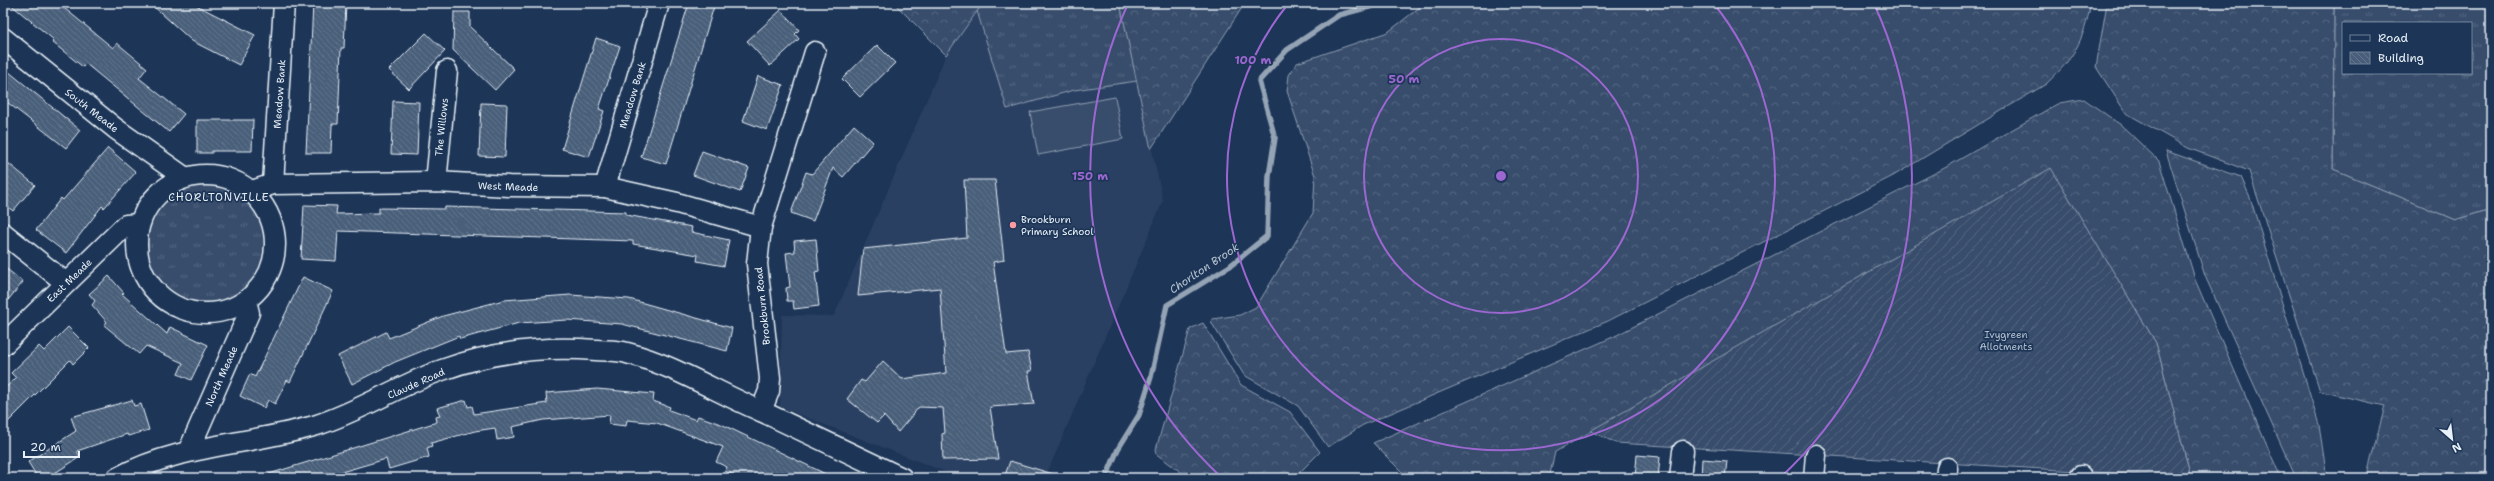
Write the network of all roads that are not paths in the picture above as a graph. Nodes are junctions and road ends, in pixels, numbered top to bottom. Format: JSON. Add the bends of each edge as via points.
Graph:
{"nodes":[{"id":1,"x":284,"y":3,"type":"edge"},
{"id":2,"x":659,"y":3,"type":"edge"},
{"id":3,"x":3,"y":38,"type":"edge"},
{"id":4,"x":815,"y":52,"type":"dead end"},
{"id":5,"x":447,"y":71,"type":"dead end"},
{"id":6,"x":184,"y":177,"type":"junction"},
{"id":7,"x":436,"y":182,"type":"junction"},
{"id":8,"x":273,"y":184,"type":"junction"},
{"id":9,"x":605,"y":187,"type":"junction"},
{"id":10,"x":252,"y":191,"type":"junction"},
{"id":11,"x":138,"y":224,"type":"junction"},
{"id":12,"x":761,"y":227,"type":"junction"},
{"id":13,"x":3,"y":233,"type":"edge"},
{"id":14,"x":66,"y":283,"type":"junction"},
{"id":15,"x":246,"y":301,"type":"junction"},
{"id":16,"x":3,"y":345,"type":"edge"},
{"id":17,"x":761,"y":410,"type":"junction"},
{"id":18,"x":188,"y":450,"type":"junction"},
{"id":19,"x":1683,"y":451,"type":"dead end"},
{"id":20,"x":1816,"y":455,"type":"dead end"},
{"id":21,"x":117,"y":478,"type":"edge"},
{"id":22,"x":902,"y":478,"type":"edge"},
{"id":23,"x":1680,"y":478,"type":"edge"},
{"id":24,"x":1814,"y":478,"type":"edge"}],
"edges":[{"from":1,"to":8,"type":"street","name":"Meadow Bank"},
{"from":2,"to":9,"type":"street","name":"Meadow Bank"},
{"from":3,"to":6,"type":"street","name":"South Meade","via":[[116,129]]},
{"from":4,"to":12,"type":"street","name":"Brookburn Road"},
{"from":5,"to":7,"type":"street","name":"The Willows"},
{"from":6,"to":10,"type":"street","via":[[208,174],[231,178]]},
{"from":6,"to":11,"type":"street","via":[[153,198]]},
{"from":7,"to":8,"type":"street","name":"West Meade"},
{"from":7,"to":9,"type":"street","name":"West Meade"},
{"from":8,"to":10,"type":"street","name":"West Meade"},
{"from":9,"to":12,"type":"street","name":"West Meade","via":[[677,203]]},
{"from":10,"to":15,"type":"street","via":[[269,215],[274,229],[275,252],[269,274]]},
{"from":11,"to":14,"type":"street","name":"East Meade","via":[[126,225]]},
{"from":11,"to":15,"type":"street","via":[[137,256],[144,276],[163,298],[175,306],[196,313],[218,312]]},
{"from":12,"to":17,"type":"street","name":"Brookburn Road","via":[[757,264],[770,378],[769,391]]},
{"from":13,"to":14,"type":"street"},
{"from":14,"to":16,"type":"street","name":"East Meade"},
{"from":15,"to":18,"type":"street","name":"North Meade","via":[[249,313]]},
{"from":17,"to":18,"type":"street","name":"Claude Road","via":[[680,372],[626,353],[565,348],[500,354],[449,368],[318,425],[274,436]]},
{"from":17,"to":22,"type":"street"},
{"from":18,"to":21,"type":"street","name":"Claude Road"},
{"from":19,"to":23,"type":"street"},
{"from":20,"to":24,"type":"street"}]}
